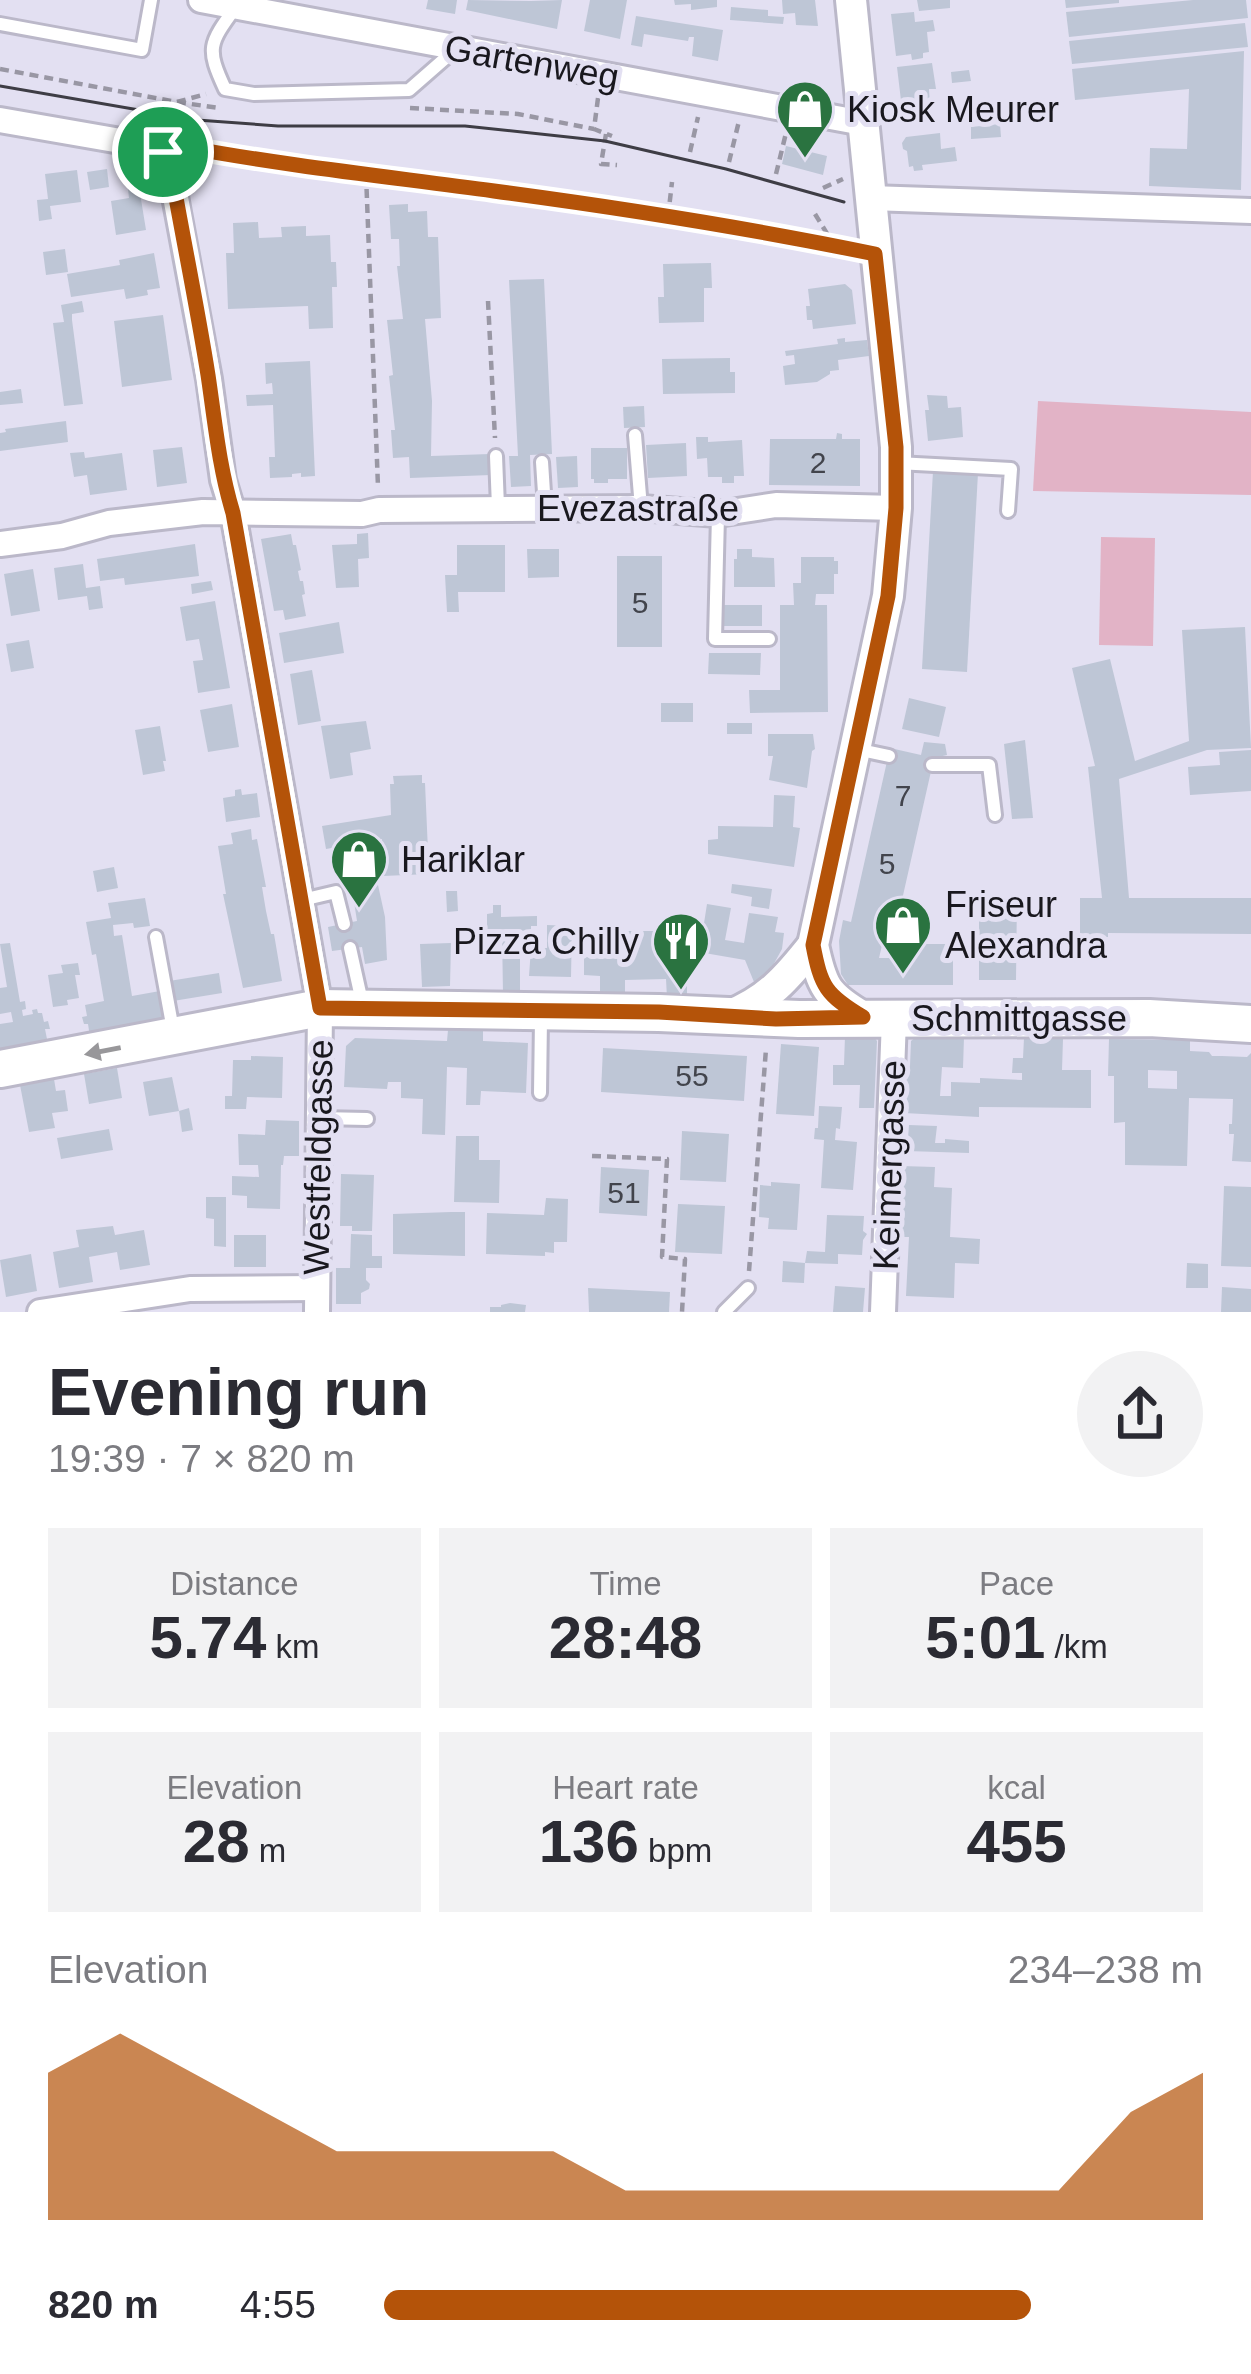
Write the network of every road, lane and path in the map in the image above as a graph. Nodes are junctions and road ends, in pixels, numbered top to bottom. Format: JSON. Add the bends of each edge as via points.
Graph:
{"nodes":[{"id":1,"x":152,"y":0,"type":"edge"},
{"id":2,"x":201,"y":0,"type":"edge"},
{"id":3,"x":851,"y":0,"type":"edge"},
{"id":4,"x":236,"y":7,"type":"junction"},
{"id":5,"x":0,"y":24,"type":"edge"},
{"id":6,"x":457,"y":48,"type":"junction"},
{"id":7,"x":0,"y":68,"type":"edge"},
{"id":8,"x":603,"y":75,"type":"junction"},
{"id":9,"x":225,"y":89,"type":"junction"},
{"id":10,"x":704,"y":93,"type":"junction"},
{"id":11,"x":743,"y":101,"type":"junction"},
{"id":12,"x":177,"y":102,"type":"junction"},
{"id":13,"x":409,"y":108,"type":"dead end"},
{"id":14,"x":234,"y":110,"type":"dead end"},
{"id":15,"x":792,"y":110,"type":"junction"},
{"id":16,"x":0,"y":120,"type":"edge"},
{"id":17,"x":863,"y":123,"type":"junction"},
{"id":18,"x":594,"y":128,"type":"junction"},
{"id":19,"x":163,"y":152,"type":"junction"},
{"id":20,"x":690,"y":152,"type":"dead end"},
{"id":21,"x":729,"y":162,"type":"dead end"},
{"id":22,"x":617,"y":165,"type":"dead end"},
{"id":23,"x":366,"y":174,"type":"junction"},
{"id":24,"x":776,"y":174,"type":"dead end"},
{"id":25,"x":672,"y":182,"type":"dead end"},
{"id":26,"x":870,"y":198,"type":"junction"},
{"id":27,"x":1251,"y":211,"type":"edge"},
{"id":28,"x":815,"y":214,"type":"dead end"},
{"id":29,"x":668,"y":217,"type":"junction"},
{"id":30,"x":834,"y":245,"type":"junction"},
{"id":31,"x":875,"y":254,"type":"junction"},
{"id":32,"x":488,"y":301,"type":"dead end"},
{"id":33,"x":635,"y":435,"type":"dead end"},
{"id":34,"x":496,"y":456,"type":"joint"},
{"id":35,"x":542,"y":462,"type":"dead end"},
{"id":36,"x":896,"y":463,"type":"junction"},
{"id":37,"x":498,"y":507,"type":"junction"},
{"id":38,"x":545,"y":508,"type":"junction"},
{"id":39,"x":640,"y":508,"type":"junction"},
{"id":40,"x":896,"y":508,"type":"junction"},
{"id":41,"x":380,"y":510,"type":"junction"},
{"id":42,"x":1008,"y":511,"type":"dead end"},
{"id":43,"x":233,"y":513,"type":"junction"},
{"id":44,"x":718,"y":514,"type":"junction"},
{"id":45,"x":0,"y":544,"type":"edge"},
{"id":46,"x":769,"y":639,"type":"dead end"},
{"id":47,"x":855,"y":749,"type":"junction"},
{"id":48,"x":889,"y":756,"type":"dead end"},
{"id":49,"x":932,"y":765,"type":"dead end"},
{"id":50,"x":995,"y":815,"type":"dead end"},
{"id":51,"x":302,"y":900,"type":"junction"},
{"id":52,"x":344,"y":924,"type":"dead end"},
{"id":53,"x":156,"y":937,"type":"dead end"},
{"id":54,"x":813,"y":945,"type":"junction"},
{"id":55,"x":350,"y":948,"type":"dead end"},
{"id":56,"x":320,"y":1008,"type":"junction"},
{"id":57,"x":364,"y":1009,"type":"junction"},
{"id":58,"x":541,"y":1011,"type":"junction"},
{"id":59,"x":725,"y":1017,"type":"junction"},
{"id":60,"x":769,"y":1018,"type":"junction"},
{"id":61,"x":879,"y":1018,"type":"junction"},
{"id":62,"x":1251,"y":1024,"type":"edge"},
{"id":63,"x":174,"y":1037,"type":"junction"},
{"id":64,"x":0,"y":1069,"type":"edge"},
{"id":65,"x":539,"y":1093,"type":"dead end"},
{"id":66,"x":319,"y":1118,"type":"junction"},
{"id":67,"x":367,"y":1119,"type":"dead end"},
{"id":68,"x":592,"y":1156,"type":"dead end"},
{"id":69,"x":748,"y":1288,"type":"joint"},
{"id":70,"x":191,"y":1300,"type":"edge"},
{"id":71,"x":317,"y":1300,"type":"edge"},
{"id":72,"x":40,"y":1312,"type":"edge"},
{"id":73,"x":682,"y":1312,"type":"edge"},
{"id":74,"x":724,"y":1312,"type":"edge"},
{"id":75,"x":883,"y":1312,"type":"edge"}],
"edges":[{"from":1,"to":5,"type":"lane","via":[[142,50]]},
{"from":2,"to":4,"type":"street","name":"Gartenweg"},
{"from":3,"to":17,"type":"street"},
{"from":4,"to":6,"type":"street","name":"Gartenweg"},
{"from":4,"to":9,"type":"lane","via":[[211,59]]},
{"from":6,"to":8,"type":"street","name":"Gartenweg"},
{"from":6,"to":9,"type":"lane","via":[[409,90]]},
{"from":7,"to":12,"type":"path"},
{"from":8,"to":10,"type":"street","name":"Gartenweg"},
{"from":8,"to":18,"type":"path"},
{"from":9,"to":12,"type":"path"},
{"from":10,"to":11,"type":"street","name":"Gartenweg"},
{"from":10,"to":20,"type":"path"},
{"from":11,"to":15,"type":"street","name":"Gartenweg"},
{"from":11,"to":21,"type":"path"},
{"from":12,"to":14,"type":"path"},
{"from":13,"to":18,"type":"path"},
{"from":15,"to":17,"type":"street","name":"Gartenweg"},
{"from":15,"to":24,"type":"path"},
{"from":16,"to":19,"type":"street"},
{"from":17,"to":26,"type":"street"},
{"from":18,"to":22,"type":"path","via":[[609,135],[601,164]]},
{"from":19,"to":23,"type":"path","via":[[185,147]]},
{"from":19,"to":43,"type":"street","name":"Westfeldgasse"},
{"from":23,"to":29,"type":"path"},
{"from":23,"to":41,"type":"path"},
{"from":25,"to":29,"type":"path"},
{"from":26,"to":27,"type":"street"},
{"from":26,"to":31,"type":"street"},
{"from":28,"to":30,"type":"path"},
{"from":29,"to":30,"type":"path"},
{"from":30,"to":31,"type":"path"},
{"from":31,"to":36,"type":"street"},
{"from":32,"to":34,"type":"path"},
{"from":33,"to":39,"type":"lane"},
{"from":34,"to":37,"type":"lane"},
{"from":35,"to":38,"type":"lane"},
{"from":36,"to":40,"type":"street"},
{"from":36,"to":42,"type":"lane","via":[[1011,469]]},
{"from":37,"to":38,"type":"street","name":"Evezastraße"},
{"from":37,"to":41,"type":"street","name":"Evezastraße"},
{"from":38,"to":39,"type":"street","name":"Evezastraße"},
{"from":39,"to":44,"type":"street","name":"Evezastraße"},
{"from":40,"to":44,"type":"street","name":"Evezastraße","via":[[776,505]]},
{"from":40,"to":47,"type":"street","via":[[888,596]]},
{"from":41,"to":43,"type":"street","name":"Evezastraße"},
{"from":43,"to":45,"type":"street","name":"Evezastraße"},
{"from":43,"to":51,"type":"street","name":"Westfeldgasse"},
{"from":44,"to":46,"type":"lane","via":[[716,639]]},
{"from":47,"to":48,"type":"lane"},
{"from":47,"to":54,"type":"street"},
{"from":49,"to":50,"type":"lane","via":[[989,765]]},
{"from":51,"to":52,"type":"lane","via":[[336,892]]},
{"from":51,"to":56,"type":"street","name":"Westfeldgasse"},
{"from":53,"to":63,"type":"lane"},
{"from":54,"to":59,"type":"street","via":[[785,980]]},
{"from":54,"to":61,"type":"street","via":[[820,982],[841,1004]]},
{"from":55,"to":57,"type":"lane"},
{"from":56,"to":57,"type":"main road","name":"Schmittgasse"},
{"from":56,"to":63,"type":"main road","name":"Schmittgasse"},
{"from":56,"to":66,"type":"street","name":"Westfeldgasse"},
{"from":57,"to":58,"type":"main road","name":"Schmittgasse"},
{"from":58,"to":59,"type":"main road","name":"Schmittgasse"},
{"from":58,"to":65,"type":"lane"},
{"from":59,"to":60,"type":"main road","name":"Schmittgasse"},
{"from":60,"to":61,"type":"main road","name":"Schmittgasse"},
{"from":60,"to":69,"type":"path"},
{"from":61,"to":62,"type":"main road","name":"Schmittgasse"},
{"from":61,"to":75,"type":"street","name":"Keimergasse"},
{"from":63,"to":64,"type":"main road","name":"Schmittgasse","one_way":true},
{"from":66,"to":67,"type":"lane"},
{"from":66,"to":71,"type":"street","name":"Westfeldgasse"},
{"from":68,"to":73,"type":"path","via":[[667,1160],[662,1258],[685,1258]]},
{"from":69,"to":74,"type":"lane"},
{"from":70,"to":71,"type":"street"},
{"from":70,"to":72,"type":"street"}]}
